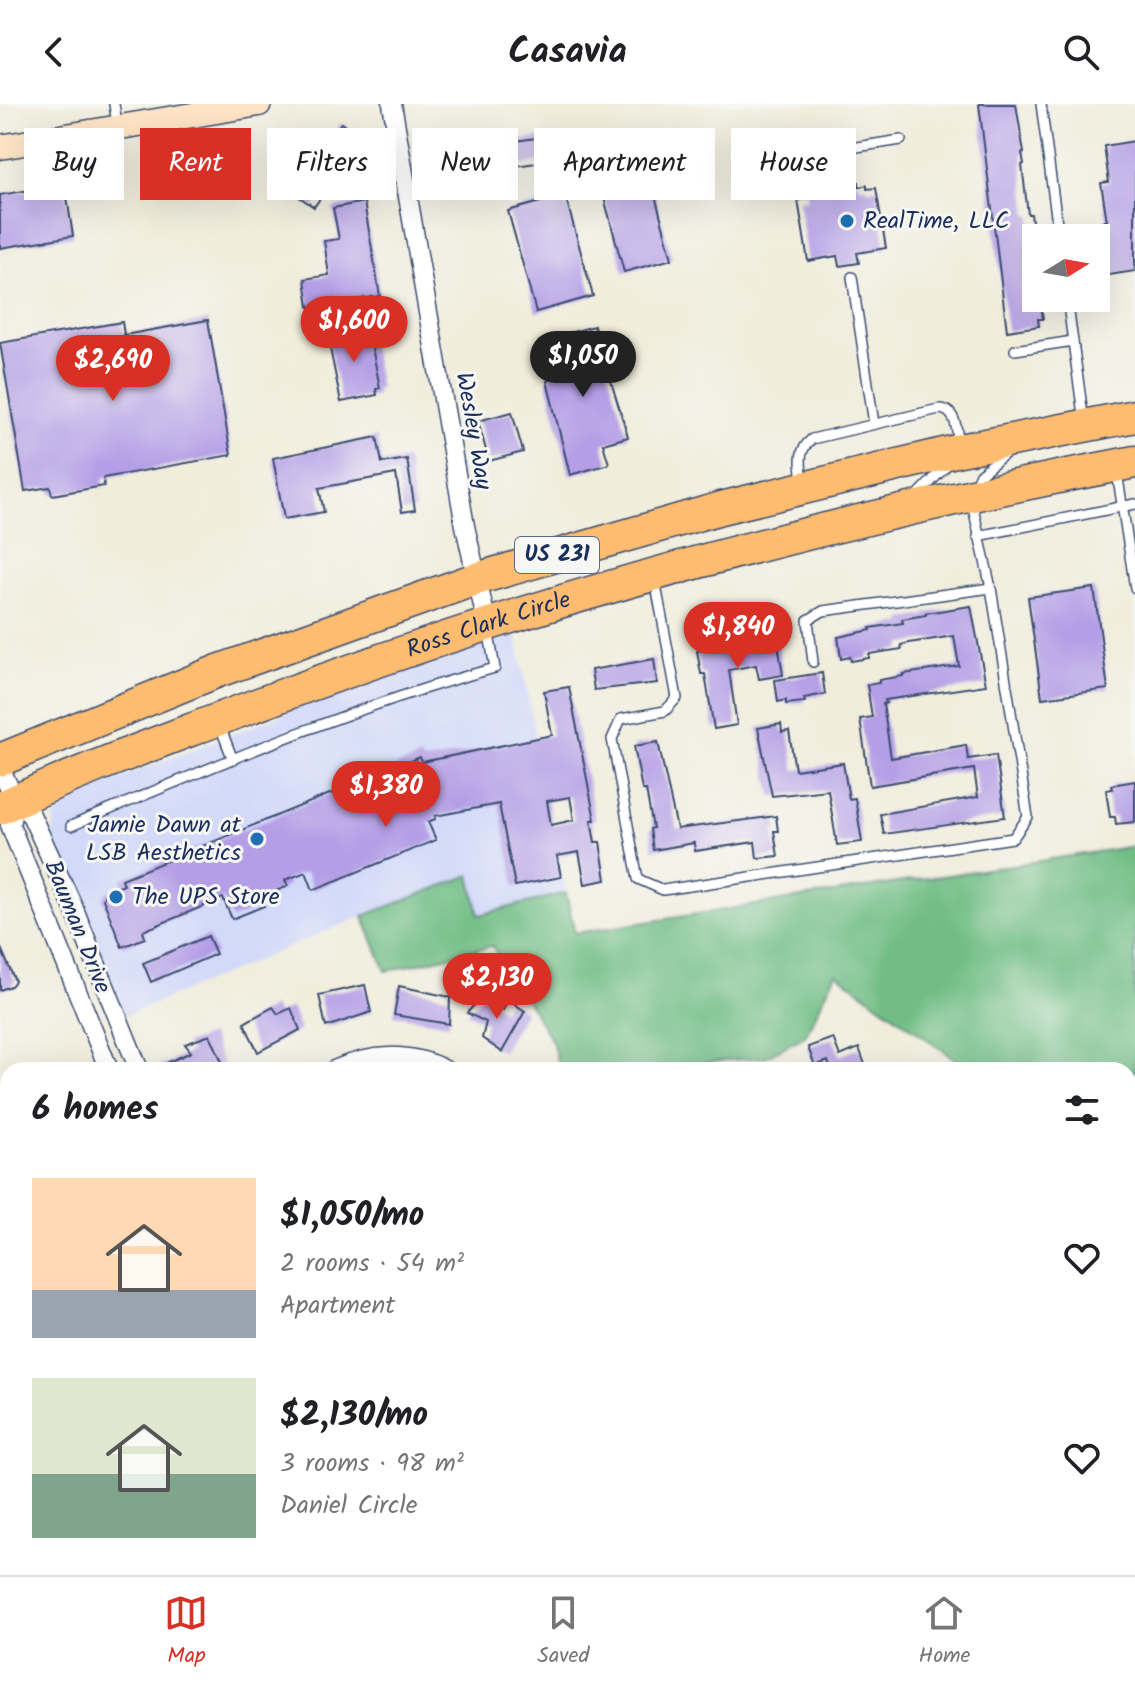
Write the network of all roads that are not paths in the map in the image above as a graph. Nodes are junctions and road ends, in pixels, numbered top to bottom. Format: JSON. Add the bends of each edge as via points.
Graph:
{"nodes":[{"id":1,"x":259,"y":104,"type":"edge"},
{"id":2,"x":392,"y":104,"type":"edge"},
{"id":3,"x":1041,"y":104,"type":"edge"},
{"id":4,"x":115,"y":116,"type":"edge"},
{"id":5,"x":901,"y":140,"type":"dead end"},
{"id":6,"x":0,"y":147,"type":"edge"},
{"id":7,"x":856,"y":147,"type":"edge"},
{"id":8,"x":1057,"y":224,"type":"edge"},
{"id":9,"x":852,"y":277,"type":"dead end"},
{"id":10,"x":1069,"y":312,"type":"edge"},
{"id":11,"x":1073,"y":341,"type":"junction"},
{"id":12,"x":1015,"y":350,"type":"dead end"},
{"id":13,"x":1135,"y":416,"type":"edge"},
{"id":14,"x":874,"y":424,"type":"junction"},
{"id":15,"x":1084,"y":425,"type":"junction"},
{"id":16,"x":1030,"y":436,"type":"junction"},
{"id":17,"x":960,"y":450,"type":"junction"},
{"id":18,"x":1126,"y":463,"type":"edge"},
{"id":19,"x":804,"y":488,"type":"junction"},
{"id":20,"x":971,"y":493,"type":"junction"},
{"id":21,"x":1135,"y":504,"type":"edge"},
{"id":22,"x":1123,"y":506,"type":"junction"},
{"id":23,"x":902,"y":509,"type":"junction"},
{"id":24,"x":978,"y":536,"type":"junction"},
{"id":25,"x":653,"y":572,"type":"junction"},
{"id":26,"x":476,"y":579,"type":"junction"},
{"id":27,"x":991,"y":588,"type":"junction"},
{"id":28,"x":1135,"y":588,"type":"edge"},
{"id":29,"x":487,"y":624,"type":"junction"},
{"id":30,"x":813,"y":662,"type":"dead end"},
{"id":31,"x":218,"y":719,"type":"junction"},
{"id":32,"x":0,"y":760,"type":"edge"},
{"id":33,"x":233,"y":760,"type":"junction"},
{"id":34,"x":0,"y":767,"type":"edge"},
{"id":35,"x":8,"y":804,"type":"edge"},
{"id":36,"x":71,"y":826,"type":"dead end"},
{"id":37,"x":106,"y":1062,"type":"edge"},
{"id":38,"x":136,"y":1062,"type":"edge"},
{"id":39,"x":359,"y":1062,"type":"edge"},
{"id":40,"x":425,"y":1062,"type":"edge"}],
"edges":[{"from":1,"to":4,"type":"main road"},
{"from":2,"to":26,"type":"street","name":"Wesley Way"},
{"from":3,"to":8,"type":"lane"},
{"from":4,"to":6,"type":"main road"},
{"from":5,"to":7,"type":"lane"},
{"from":9,"to":14,"type":"lane"},
{"from":10,"to":11,"type":"lane"},
{"from":11,"to":12,"type":"lane"},
{"from":11,"to":15,"type":"lane"},
{"from":13,"to":15,"type":"highway","name":"Ross Clark Circle","number":"US 231"},
{"from":14,"to":17,"type":"lane","via":[[946,409],[952,414]]},
{"from":14,"to":19,"type":"lane","via":[[820,436],[803,446]]},
{"from":15,"to":16,"type":"highway","name":"Ross Clark Circle","number":"US 231"},
{"from":16,"to":17,"type":"highway","name":"Ross Clark Circle","number":"US 231"},
{"from":16,"to":20,"type":"lane","via":[[980,474]]},
{"from":17,"to":19,"type":"highway","name":"Ross Clark Circle","number":"US 231"},
{"from":17,"to":23,"type":"lane"},
{"from":18,"to":20,"type":"highway","name":"Ross Clark Circle","number":"US 231"},
{"from":18,"to":22,"type":"lane"},
{"from":19,"to":26,"type":"highway","name":"Ross Clark Circle","number":"US 231"},
{"from":20,"to":23,"type":"highway","name":"Ross Clark Circle","number":"US 231"},
{"from":20,"to":24,"type":"lane"},
{"from":21,"to":22,"type":"lane"},
{"from":22,"to":24,"type":"lane"},
{"from":22,"to":28,"type":"lane"},
{"from":23,"to":25,"type":"highway","name":"Ross Clark Circle","number":"US 231"},
{"from":24,"to":27,"type":"lane"},
{"from":25,"to":27,"type":"lane","via":[[677,698],[665,711],[621,719],[612,739],[638,879],[663,890],[1013,838],[1028,817]]},
{"from":25,"to":29,"type":"highway","name":"Ross Clark Circle","number":"US 231"},
{"from":26,"to":29,"type":"street","name":"Wesley Way"},
{"from":26,"to":32,"type":"highway","name":"Ross Clark Circle","number":"US 231","via":[[218,671]]},
{"from":27,"to":30,"type":"lane","via":[[823,611],[808,620]]},
{"from":29,"to":31,"type":"highway","name":"Ross Clark Circle","number":"US 231"},
{"from":29,"to":33,"type":"lane","via":[[495,668]]},
{"from":31,"to":33,"type":"lane"},
{"from":31,"to":35,"type":"highway","name":"Ross Clark Circle","number":"US 231"},
{"from":33,"to":36,"type":"lane"},
{"from":34,"to":35,"type":"street","name":"Bauman Drive"},
{"from":35,"to":37,"type":"street","name":"Bauman Drive","via":[[10,825]]},
{"from":35,"to":38,"type":"street","name":"Bauman Drive","via":[[31,815]]},
{"from":39,"to":40,"type":"street","via":[[396,1056]]}]}
